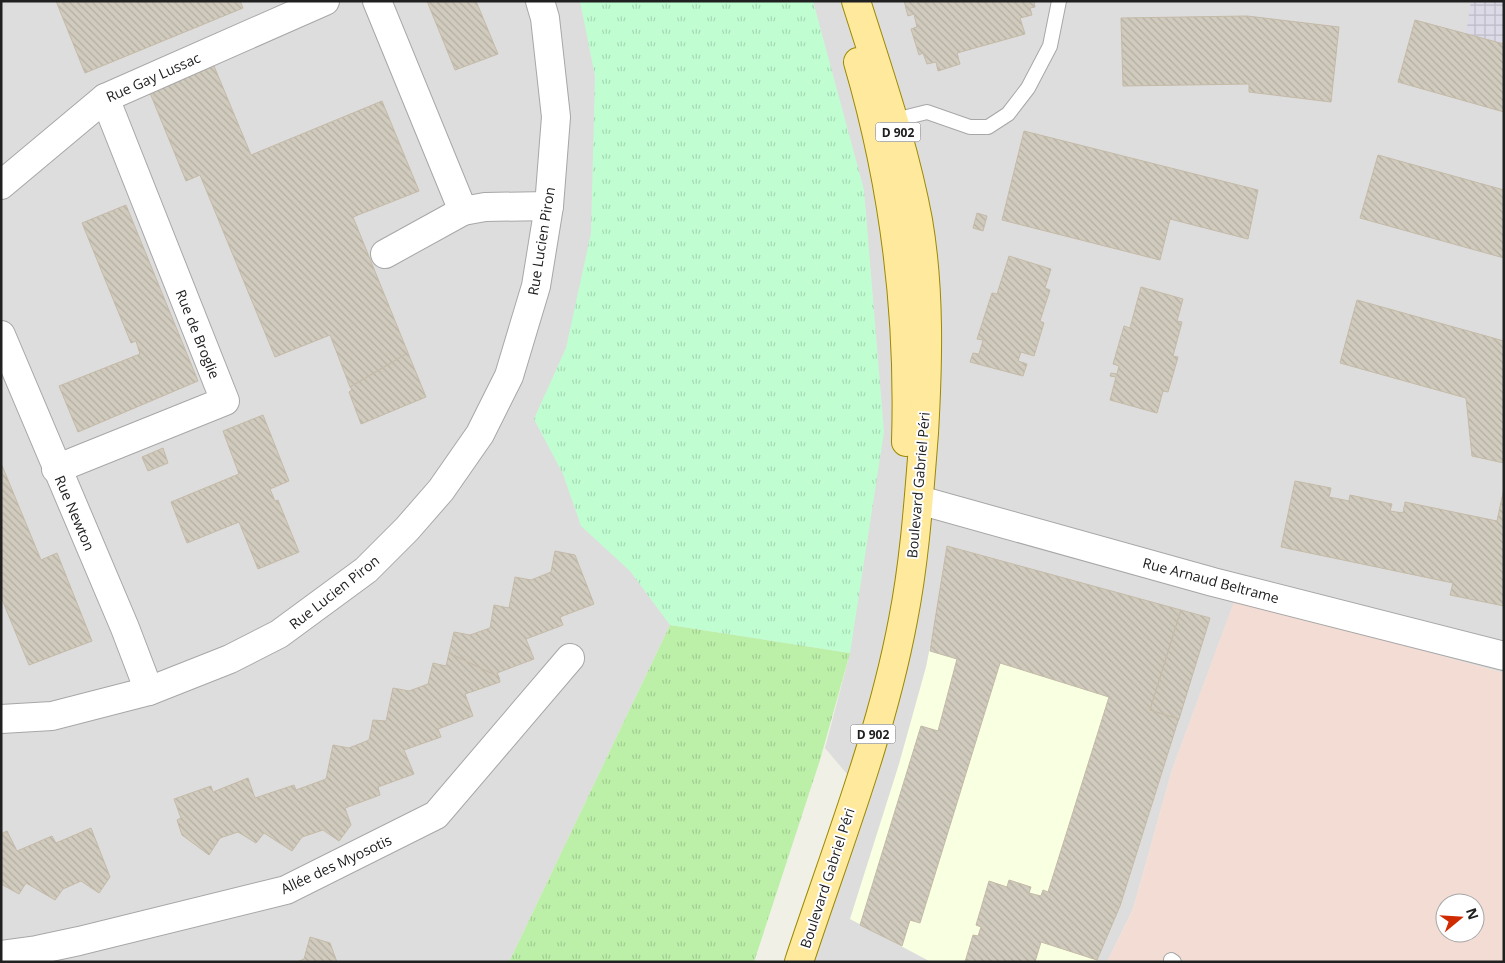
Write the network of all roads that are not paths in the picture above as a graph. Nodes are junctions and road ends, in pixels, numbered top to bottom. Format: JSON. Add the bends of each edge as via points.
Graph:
{"nodes":[{"id":1,"x":325,"y":1,"type":"edge"},
{"id":2,"x":377,"y":1,"type":"edge"},
{"id":3,"x":540,"y":1,"type":"edge"},
{"id":4,"x":838,"y":1,"type":"edge"},
{"id":5,"x":856,"y":1,"type":"edge"},
{"id":6,"x":1059,"y":1,"type":"edge"},
{"id":7,"x":287,"y":9,"type":"edge"},
{"id":8,"x":105,"y":98,"type":"junction"},
{"id":9,"x":895,"y":120,"type":"junction"},
{"id":10,"x":1,"y":185,"type":"edge"},
{"id":11,"x":548,"y":206,"type":"junction"},
{"id":12,"x":463,"y":211,"type":"junction"},
{"id":13,"x":385,"y":254,"type":"dead end"},
{"id":14,"x":1,"y":335,"type":"edge"},
{"id":15,"x":56,"y":469,"type":"junction"},
{"id":16,"x":919,"y":500,"type":"junction"},
{"id":17,"x":1504,"y":656,"type":"edge"},
{"id":18,"x":570,"y":658,"type":"dead end"},
{"id":19,"x":149,"y":691,"type":"junction"},
{"id":20,"x":1,"y":719,"type":"edge"},
{"id":21,"x":1,"y":954,"type":"edge"},
{"id":22,"x":783,"y":962,"type":"edge"},
{"id":23,"x":799,"y":962,"type":"edge"}],
"edges":[{"from":1,"to":7,"type":"street","name":"Rue Gay Lussac"},
{"from":2,"to":12,"type":"street"},
{"from":3,"to":11,"type":"street","name":"Rue Lucien Piron","via":[[545,18],[556,117]]},
{"from":4,"to":22,"type":"main road","name":"Boulevard Gabriel Péri","number":"D 902","via":[[861,71],[889,196],[901,270],[907,440],[896,548],[866,700]]},
{"from":5,"to":9,"type":"main road","name":"Boulevard Gabriel Péri","number":"D 902"},
{"from":6,"to":9,"type":"lane","via":[[1050,46],[1028,88],[1008,114],[988,127],[970,127],[927,112]]},
{"from":7,"to":8,"type":"street","name":"Rue Gay Lussac"},
{"from":8,"to":10,"type":"street","name":"Rue Gay Lussac"},
{"from":8,"to":15,"type":"street","name":"Rue de Broglie","via":[[225,400]]},
{"from":9,"to":16,"type":"main road","name":"Boulevard Gabriel Péri","number":"D 902","via":[[918,221],[924,267],[928,374]]},
{"from":11,"to":12,"type":"street","via":[[485,207]]},
{"from":11,"to":19,"type":"street","name":"Rue Lucien Piron","via":[[536,286],[508,376],[480,434],[441,490],[366,570],[279,634],[230,659]]},
{"from":12,"to":13,"type":"street"},
{"from":14,"to":15,"type":"street","name":"Rue Newton"},
{"from":15,"to":19,"type":"street","name":"Rue Newton"},
{"from":16,"to":17,"type":"street","name":"Rue Arnaud Beltrame","via":[[1213,582]]},
{"from":16,"to":23,"type":"main road","name":"Boulevard Gabriel Péri","number":"D 902","via":[[903,620],[885,697]]},
{"from":18,"to":21,"type":"street","name":"Allée des Myosotis","via":[[436,815],[286,890],[79,941]]},
{"from":19,"to":20,"type":"street","name":"Rue Lucien Piron","via":[[52,716]]}]}
